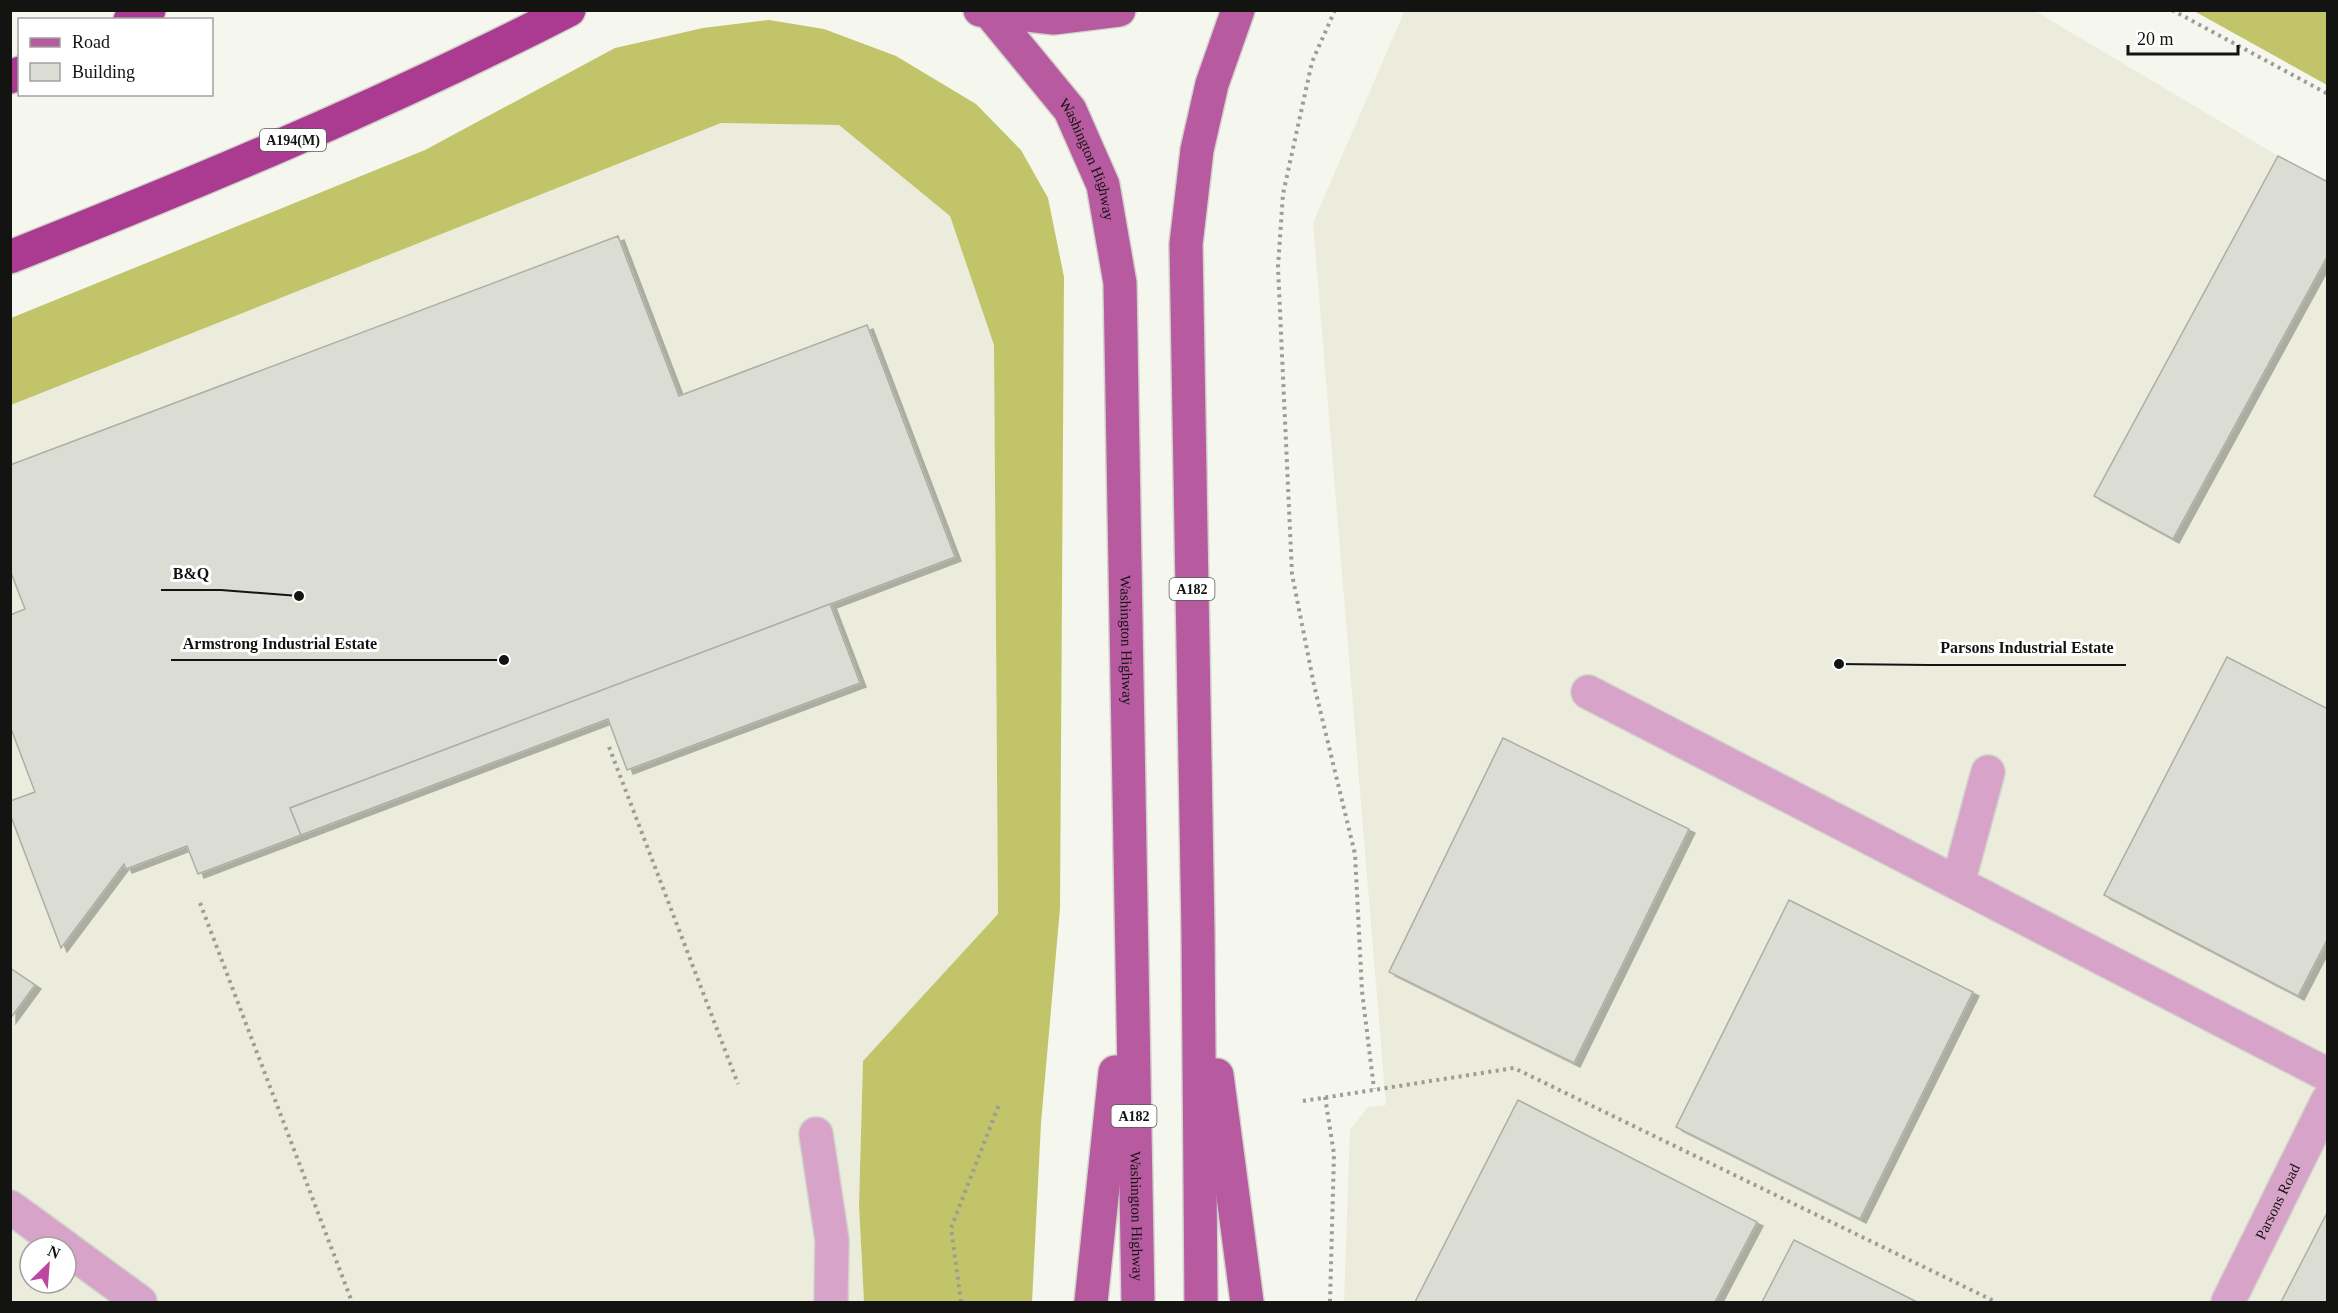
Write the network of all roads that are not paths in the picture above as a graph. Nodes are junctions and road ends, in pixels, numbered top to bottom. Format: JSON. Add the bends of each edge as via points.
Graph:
{"nodes":[{"id":1,"x":148,"y":10,"type":"edge"},
{"id":2,"x":569,"y":10,"type":"edge"},
{"id":3,"x":1119,"y":10,"type":"edge"},
{"id":4,"x":1238,"y":10,"type":"edge"},
{"id":5,"x":985,"y":12,"type":"edge"},
{"id":6,"x":134,"y":18,"type":"edge"},
{"id":7,"x":10,"y":257,"type":"edge"},
{"id":8,"x":1587,"y":692,"type":"dead end"},
{"id":9,"x":1988,"y":772,"type":"dead end"},
{"id":10,"x":1958,"y":884,"type":"junction"},
{"id":11,"x":1130,"y":929,"type":"junction"},
{"id":12,"x":1198,"y":933,"type":"junction"},
{"id":13,"x":2328,"y":1075,"type":"edge"},
{"id":14,"x":2328,"y":1100,"type":"edge"},
{"id":15,"x":816,"y":1134,"type":"dead end"},
{"id":16,"x":10,"y":1207,"type":"edge"},
{"id":17,"x":48,"y":1235,"type":"edge"},
{"id":18,"x":78,"y":1257,"type":"edge"},
{"id":19,"x":140,"y":1302,"type":"edge"},
{"id":20,"x":831,"y":1302,"type":"edge"},
{"id":21,"x":1091,"y":1302,"type":"edge"},
{"id":22,"x":1138,"y":1302,"type":"edge"},
{"id":23,"x":1201,"y":1302,"type":"edge"},
{"id":24,"x":1247,"y":1302,"type":"edge"},
{"id":25,"x":2228,"y":1302,"type":"edge"}],
"edges":[{"from":1,"to":6,"type":"highway"},
{"from":2,"to":7,"type":"highway","number":"A194(M)","via":[[209,178]]},
{"from":3,"to":5,"type":"main road","number":"A182","via":[[1054,18]]},
{"from":4,"to":12,"type":"main road","number":"A182","via":[[1212,84],[1197,150],[1186,244]]},
{"from":5,"to":11,"type":"main road","name":"Washington Highway","number":"A182","via":[[1070,110],[1102,185],[1120,283]]},
{"from":8,"to":10,"type":"street"},
{"from":9,"to":10,"type":"street"},
{"from":10,"to":13,"type":"street"},
{"from":11,"to":21,"type":"main road"},
{"from":11,"to":22,"type":"main road","name":"Washington Highway","number":"A182"},
{"from":12,"to":23,"type":"main road","number":"A182"},
{"from":12,"to":24,"type":"main road"},
{"from":14,"to":25,"type":"street","name":"Parsons Road"},
{"from":15,"to":20,"type":"street","via":[[832,1240]]},
{"from":16,"to":17,"type":"street"},
{"from":18,"to":19,"type":"street"}]}
